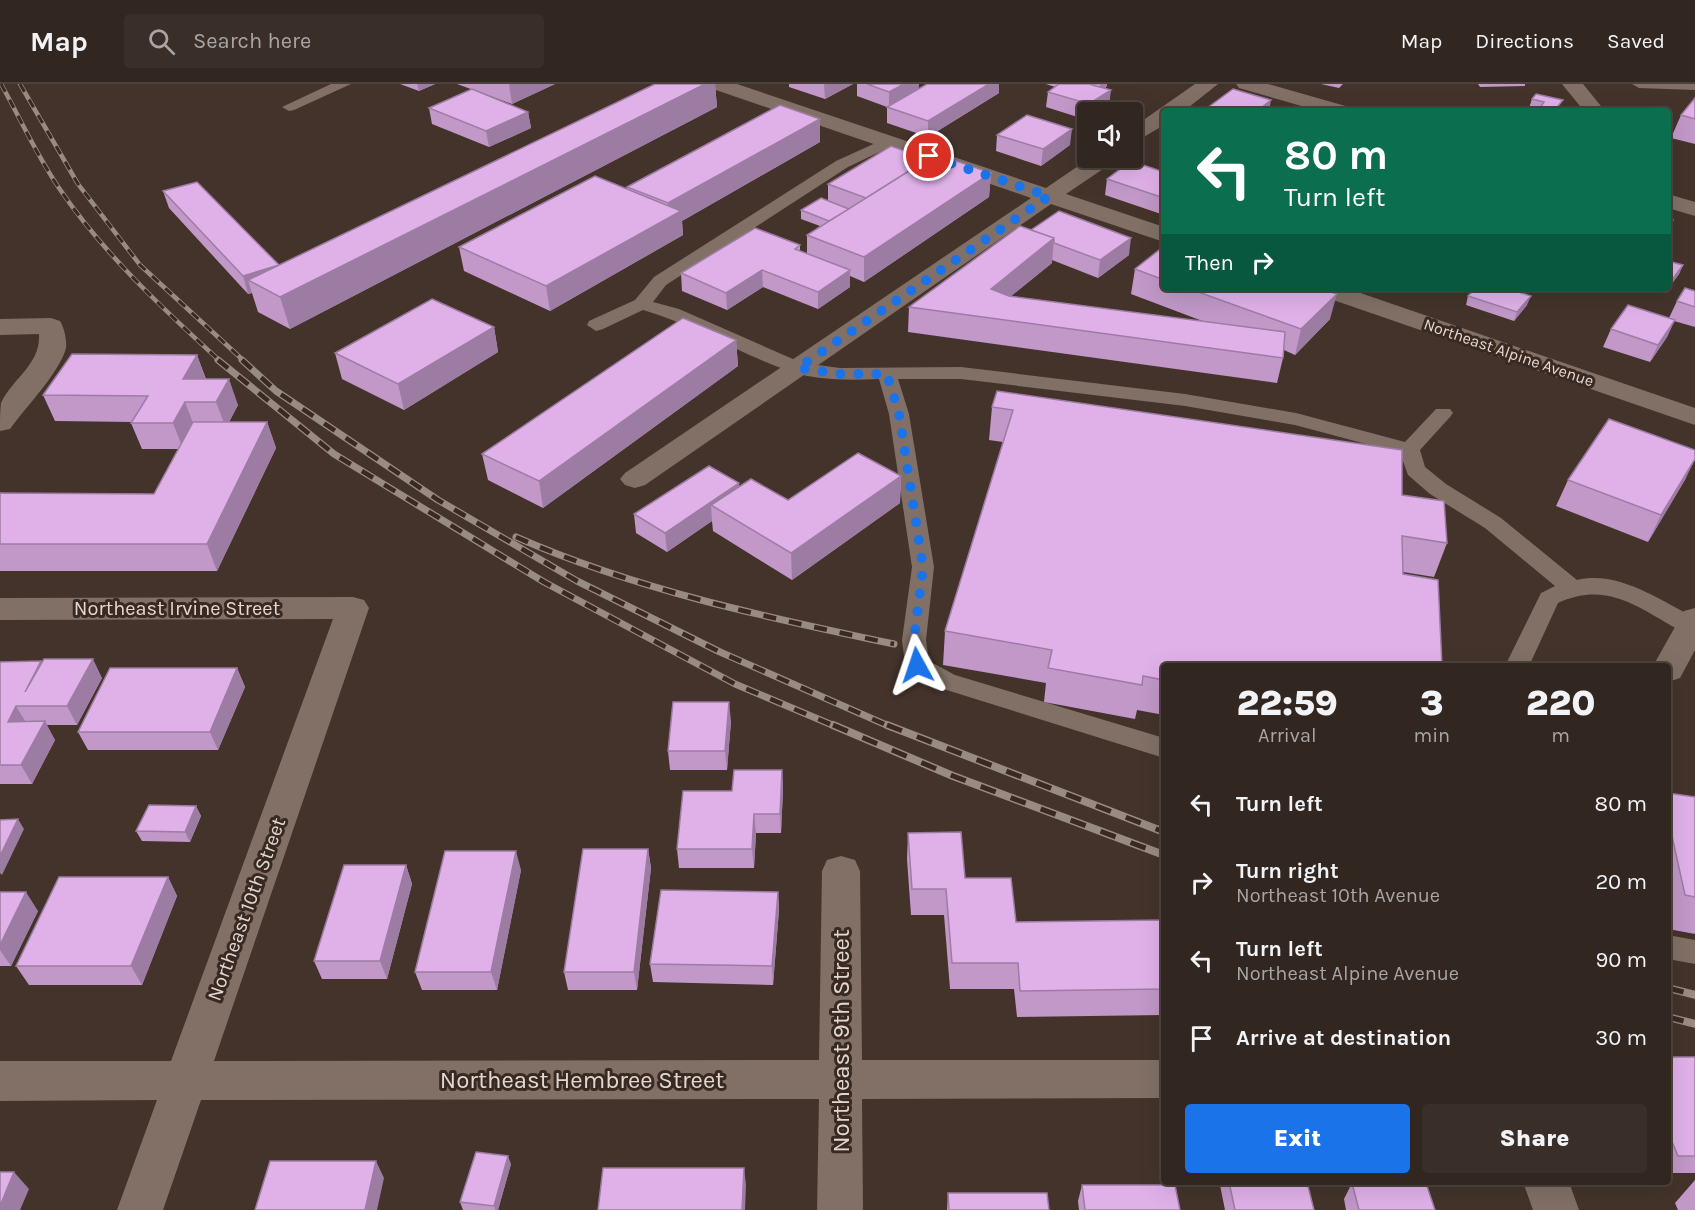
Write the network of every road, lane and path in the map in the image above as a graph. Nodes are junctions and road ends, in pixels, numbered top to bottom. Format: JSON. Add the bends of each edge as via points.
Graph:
{"nodes":[{"id":1,"x":344,"y":84,"type":"edge"},
{"id":2,"x":717,"y":84,"type":"edge"},
{"id":3,"x":1208,"y":84,"type":"edge"},
{"id":4,"x":1246,"y":84,"type":"edge"},
{"id":5,"x":1572,"y":84,"type":"edge"},
{"id":6,"x":1640,"y":84,"type":"edge"},
{"id":7,"x":1695,"y":86,"type":"edge"},
{"id":8,"x":289,"y":107,"type":"dead end"},
{"id":9,"x":1175,"y":108,"type":"edge"},
{"id":10,"x":1331,"y":108,"type":"edge"},
{"id":11,"x":1592,"y":108,"type":"edge"},
{"id":12,"x":1161,"y":118,"type":"edge"},
{"id":13,"x":1143,"y":130,"type":"edge"},
{"id":14,"x":889,"y":142,"type":"junction"},
{"id":15,"x":1090,"y":168,"type":"edge"},
{"id":16,"x":1049,"y":196,"type":"junction"},
{"id":17,"x":1671,"y":202,"type":"edge"},
{"id":18,"x":1695,"y":209,"type":"edge"},
{"id":19,"x":1161,"y":234,"type":"edge"},
{"id":20,"x":1343,"y":291,"type":"edge"},
{"id":21,"x":1371,"y":295,"type":"edge"},
{"id":22,"x":641,"y":304,"type":"junction"},
{"id":23,"x":596,"y":326,"type":"dead end"},
{"id":24,"x":0,"y":327,"type":"edge"},
{"id":25,"x":798,"y":368,"type":"junction"},
{"id":26,"x":887,"y":374,"type":"junction"},
{"id":27,"x":1443,"y":413,"type":"dead end"},
{"id":28,"x":1695,"y":417,"type":"edge"},
{"id":29,"x":0,"y":423,"type":"edge"},
{"id":30,"x":1409,"y":449,"type":"junction"},
{"id":31,"x":635,"y":480,"type":"dead end"},
{"id":32,"x":1572,"y":588,"type":"junction"},
{"id":33,"x":353,"y":608,"type":"joint"},
{"id":34,"x":0,"y":609,"type":"edge"},
{"id":35,"x":1693,"y":623,"type":"edge"},
{"id":36,"x":1518,"y":663,"type":"edge"},
{"id":37,"x":1671,"y":664,"type":"edge"},
{"id":38,"x":1161,"y":747,"type":"edge"},
{"id":39,"x":841,"y":871,"type":"dead end"},
{"id":40,"x":1671,"y":947,"type":"edge"},
{"id":41,"x":1695,"y":952,"type":"edge"},
{"id":42,"x":840,"y":1078,"type":"junction"},
{"id":43,"x":1161,"y":1079,"type":"edge"},
{"id":44,"x":0,"y":1081,"type":"edge"},
{"id":45,"x":185,"y":1082,"type":"junction"},
{"id":46,"x":1547,"y":1185,"type":"edge"},
{"id":47,"x":140,"y":1210,"type":"edge"},
{"id":48,"x":840,"y":1210,"type":"edge"},
{"id":49,"x":1556,"y":1210,"type":"edge"}],
"edges":[{"from":1,"to":8,"type":"lane"},
{"from":2,"to":14,"type":"street"},
{"from":3,"to":9,"type":"street"},
{"from":4,"to":10,"type":"street"},
{"from":5,"to":11,"type":"street"},
{"from":6,"to":7,"type":"lane"},
{"from":12,"to":13,"type":"street"},
{"from":14,"to":16,"type":"street"},
{"from":14,"to":22,"type":"lane","via":[[843,164],[660,281]]},
{"from":15,"to":16,"type":"street"},
{"from":16,"to":19,"type":"street"},
{"from":16,"to":25,"type":"street"},
{"from":17,"to":18,"type":"street"},
{"from":20,"to":21,"type":"street","name":"Northeast Alpine Avenue"},
{"from":21,"to":28,"type":"street","name":"Northeast Alpine Avenue"},
{"from":22,"to":23,"type":"lane"},
{"from":22,"to":25,"type":"lane","via":[[673,313]]},
{"from":24,"to":29,"type":"street","via":[[51,326],[53,347]]},
{"from":25,"to":26,"type":"lane","via":[[840,374]]},
{"from":25,"to":31,"type":"street"},
{"from":26,"to":30,"type":"lane","via":[[961,373],[1185,400],[1296,419]]},
{"from":26,"to":38,"type":"lane","via":[[899,414],[923,567],[914,640],[917,665],[946,681]]},
{"from":27,"to":30,"type":"lane"},
{"from":30,"to":32,"type":"lane","via":[[1415,470],[1493,523]]},
{"from":32,"to":35,"type":"lane","via":[[1599,585]]},
{"from":32,"to":36,"type":"lane","via":[[1549,598]]},
{"from":33,"to":34,"type":"street","name":"Northeast Irvine Street"},
{"from":33,"to":45,"type":"street","name":"Northeast 10th Street"},
{"from":35,"to":37,"type":"street"},
{"from":39,"to":42,"type":"street","name":"Northeast 9th Street"},
{"from":40,"to":41,"type":"lane"},
{"from":42,"to":43,"type":"street","name":"Northeast Hembree Street"},
{"from":42,"to":45,"type":"street","name":"Northeast Hembree Street"},
{"from":42,"to":48,"type":"street","name":"Northeast 9th Street"},
{"from":44,"to":45,"type":"street","name":"Northeast Hembree Street"},
{"from":45,"to":47,"type":"street","name":"Northeast 10th Street"},
{"from":46,"to":49,"type":"street"}]}
